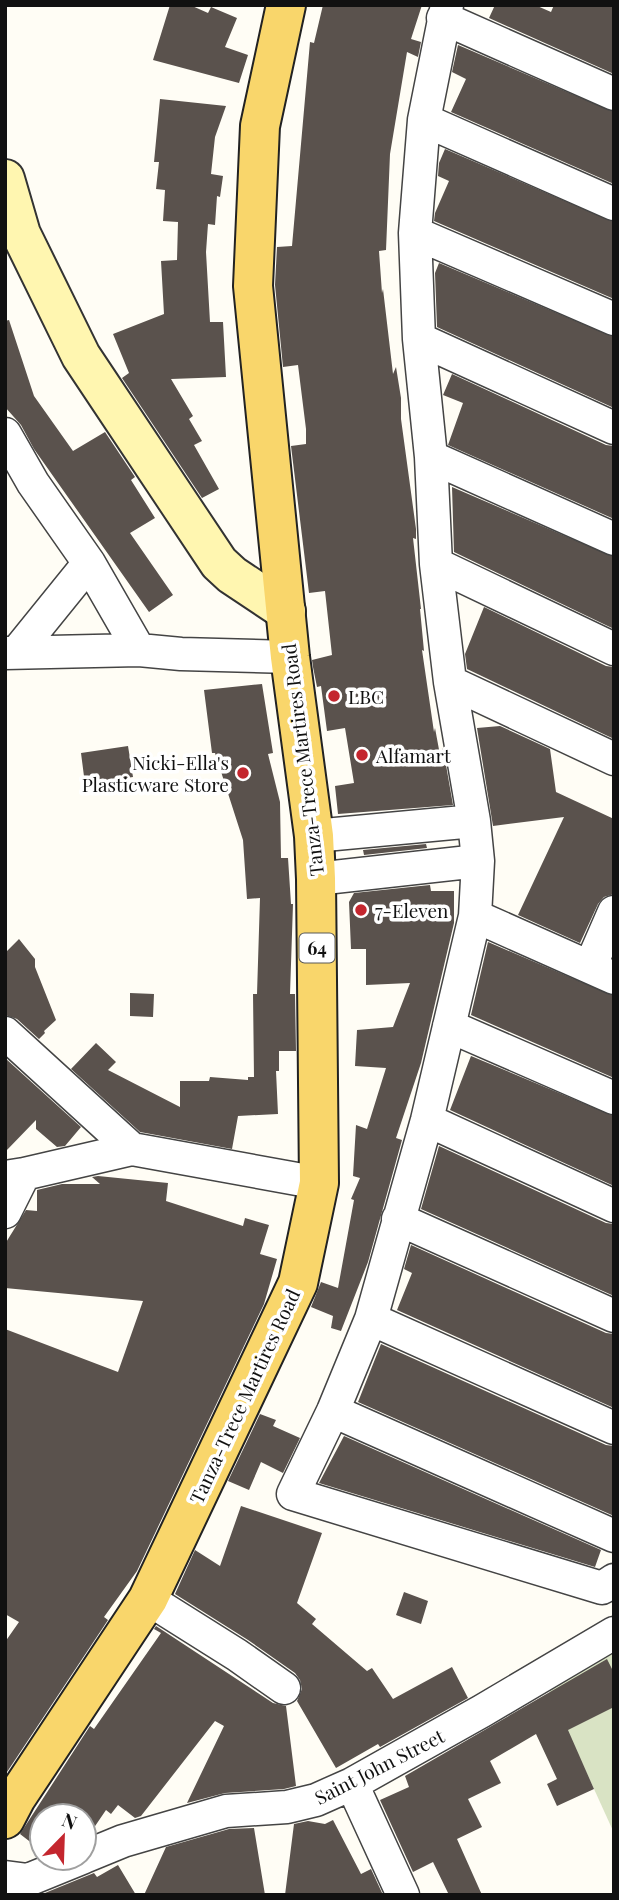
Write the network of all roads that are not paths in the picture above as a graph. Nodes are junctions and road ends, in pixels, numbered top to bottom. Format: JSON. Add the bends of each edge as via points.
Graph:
{"nodes":[{"id":1,"x":286,"y":5,"type":"edge"},
{"id":2,"x":445,"y":11,"type":"edge"},
{"id":3,"x":614,"y":94,"type":"edge"},
{"id":4,"x":424,"y":120,"type":"junction"},
{"id":5,"x":5,"y":179,"type":"edge"},
{"id":6,"x":614,"y":204,"type":"edge"},
{"id":7,"x":415,"y":233,"type":"junction"},
{"id":8,"x":614,"y":319,"type":"edge"},
{"id":9,"x":419,"y":339,"type":"junction"},
{"id":10,"x":614,"y":428,"type":"edge"},
{"id":11,"x":5,"y":434,"type":"edge"},
{"id":12,"x":431,"y":457,"type":"junction"},
{"id":13,"x":13,"y":471,"type":"edge"},
{"id":14,"x":614,"y":539,"type":"edge"},
{"id":15,"x":89,"y":563,"type":"junction"},
{"id":16,"x":436,"y":564,"type":"junction"},
{"id":17,"x":286,"y":611,"type":"junction"},
{"id":18,"x":614,"y":649,"type":"edge"},
{"id":19,"x":139,"y":650,"type":"junction"},
{"id":20,"x":11,"y":653,"type":"edge"},
{"id":21,"x":290,"y":657,"type":"junction"},
{"id":22,"x":450,"y":682,"type":"junction"},
{"id":23,"x":614,"y":759,"type":"edge"},
{"id":24,"x":474,"y":821,"type":"junction"},
{"id":25,"x":314,"y":836,"type":"junction"},
{"id":26,"x":478,"y":861,"type":"junction"},
{"id":27,"x":316,"y":879,"type":"junction"},
{"id":28,"x":614,"y":912,"type":"edge"},
{"id":29,"x":475,"y":916,"type":"junction"},
{"id":30,"x":602,"y":972,"type":"edge"},
{"id":31,"x":449,"y":1026,"type":"junction"},
{"id":32,"x":5,"y":1033,"type":"edge"},
{"id":33,"x":614,"y":1098,"type":"edge"},
{"id":34,"x":427,"y":1120,"type":"junction"},
{"id":35,"x":132,"y":1149,"type":"junction"},
{"id":36,"x":15,"y":1176,"type":"edge"},
{"id":37,"x":318,"y":1183,"type":"junction"},
{"id":38,"x":614,"y":1206,"type":"edge"},
{"id":39,"x":5,"y":1212,"type":"edge"},
{"id":40,"x":398,"y":1219,"type":"junction"},
{"id":41,"x":614,"y":1316,"type":"edge"},
{"id":42,"x":371,"y":1319,"type":"junction"},
{"id":43,"x":333,"y":1411,"type":"junction"},
{"id":44,"x":614,"y":1428,"type":"edge"},
{"id":45,"x":614,"y":1536,"type":"edge"},
{"id":46,"x":614,"y":1580,"type":"edge"},
{"id":47,"x":148,"y":1599,"type":"junction"},
{"id":48,"x":614,"y":1633,"type":"edge"},
{"id":49,"x":284,"y":1688,"type":"dead end"},
{"id":50,"x":352,"y":1784,"type":"junction"},
{"id":51,"x":5,"y":1819,"type":"edge"},
{"id":52,"x":98,"y":1852,"type":"edge"},
{"id":53,"x":48,"y":1872,"type":"edge"},
{"id":54,"x":5,"y":1877,"type":"edge"},
{"id":55,"x":403,"y":1895,"type":"edge"}],
"edges":[{"from":1,"to":17,"type":"main road","name":"Tanza-Trece Martires Road","number":"64","via":[[260,126],[253,286]]},
{"from":2,"to":3,"type":"street"},
{"from":2,"to":4,"type":"street"},
{"from":4,"to":6,"type":"street"},
{"from":4,"to":7,"type":"street"},
{"from":5,"to":17,"type":"street","via":[[21,234],[81,356],[219,564]]},
{"from":7,"to":8,"type":"street"},
{"from":7,"to":9,"type":"street"},
{"from":9,"to":10,"type":"street"},
{"from":9,"to":12,"type":"street"},
{"from":11,"to":13,"type":"street"},
{"from":12,"to":14,"type":"street"},
{"from":12,"to":16,"type":"street"},
{"from":13,"to":15,"type":"street"},
{"from":15,"to":19,"type":"street"},
{"from":15,"to":20,"type":"street"},
{"from":16,"to":18,"type":"street"},
{"from":16,"to":22,"type":"street"},
{"from":17,"to":21,"type":"main road","name":"Tanza-Trece Martires Road","number":"64"},
{"from":19,"to":20,"type":"street"},
{"from":19,"to":21,"type":"street"},
{"from":21,"to":25,"type":"main road","name":"Tanza-Trece Martires Road","number":"64"},
{"from":22,"to":23,"type":"street"},
{"from":22,"to":24,"type":"street"},
{"from":24,"to":25,"type":"street"},
{"from":24,"to":26,"type":"street"},
{"from":25,"to":27,"type":"main road","name":"Tanza-Trece Martires Road","number":"64"},
{"from":26,"to":27,"type":"street"},
{"from":26,"to":29,"type":"street"},
{"from":27,"to":37,"type":"main road","name":"Tanza-Trece Martires Road","number":"64"},
{"from":28,"to":30,"type":"street"},
{"from":29,"to":30,"type":"street"},
{"from":29,"to":31,"type":"street"},
{"from":31,"to":33,"type":"street"},
{"from":31,"to":34,"type":"street"},
{"from":32,"to":35,"type":"street"},
{"from":34,"to":38,"type":"street"},
{"from":34,"to":40,"type":"street"},
{"from":35,"to":36,"type":"street"},
{"from":35,"to":37,"type":"street"},
{"from":36,"to":39,"type":"street"},
{"from":37,"to":47,"type":"main road","name":"Tanza-Trece Martires Road","number":"64","via":[[298,1283]]},
{"from":40,"to":41,"type":"street"},
{"from":40,"to":42,"type":"street"},
{"from":42,"to":43,"type":"street"},
{"from":42,"to":44,"type":"street"},
{"from":43,"to":45,"type":"street"},
{"from":43,"to":46,"type":"street","via":[[293,1494],[602,1588]]},
{"from":47,"to":49,"type":"street"},
{"from":47,"to":51,"type":"main road","name":"Tanza-Trece Martires Road","number":"64"},
{"from":48,"to":50,"type":"street","name":"Saint John Street"},
{"from":50,"to":52,"type":"street","name":"Saint John Street","via":[[287,1807],[226,1811]]},
{"from":50,"to":55,"type":"street"},
{"from":53,"to":54,"type":"street","name":"Saint John Street","via":[[28,1880]]}]}
